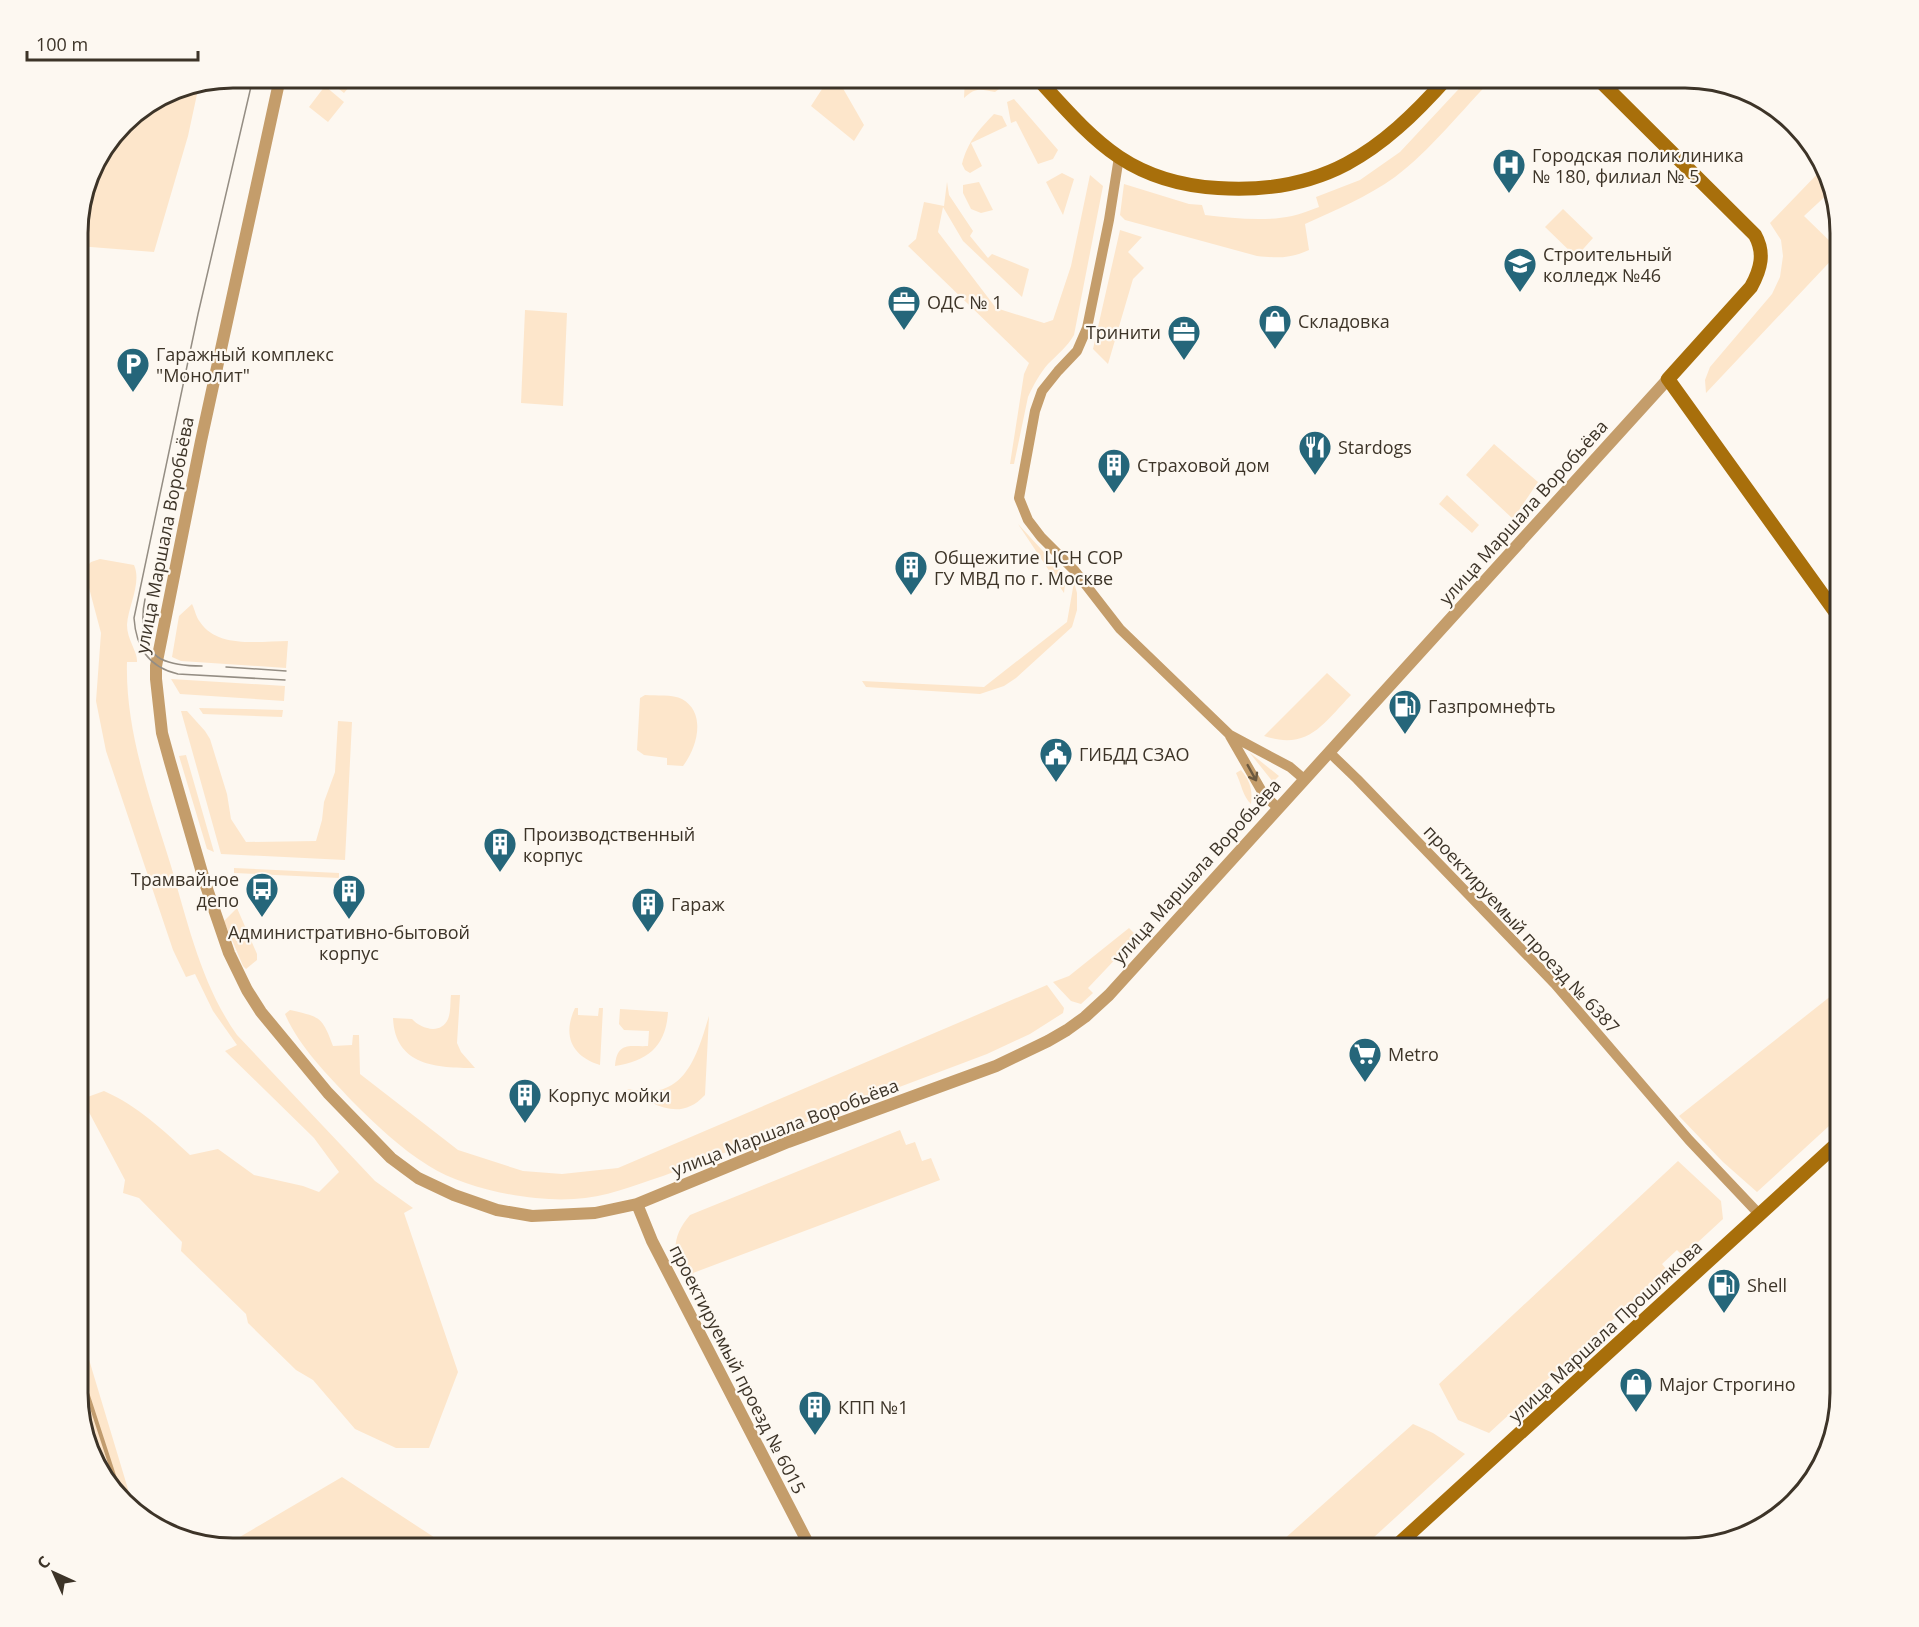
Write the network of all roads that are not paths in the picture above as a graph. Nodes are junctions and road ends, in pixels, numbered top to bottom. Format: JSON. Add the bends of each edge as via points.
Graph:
{"nodes":[{"id":1,"x":1046,"y":88,"type":"edge"},
{"id":2,"x":1438,"y":88,"type":"edge"},
{"id":3,"x":1607,"y":88,"type":"edge"},
{"id":4,"x":278,"y":89,"type":"edge"},
{"id":5,"x":1119,"y":157,"type":"junction"},
{"id":6,"x":1668,"y":379,"type":"junction"},
{"id":7,"x":1830,"y":605,"type":"edge"},
{"id":8,"x":1230,"y":735,"type":"junction"},
{"id":9,"x":1329,"y":752,"type":"junction"},
{"id":10,"x":1304,"y":779,"type":"junction"},
{"id":11,"x":1278,"y":807,"type":"junction"},
{"id":12,"x":1830,"y":1150,"type":"edge"},
{"id":13,"x":637,"y":1204,"type":"junction"},
{"id":14,"x":1759,"y":1214,"type":"junction"},
{"id":15,"x":805,"y":1538,"type":"edge"},
{"id":16,"x":1405,"y":1538,"type":"edge"}],
"edges":[{"from":1,"to":5,"type":"main road"},
{"from":2,"to":5,"type":"main road","via":[[1384,141],[1333,171],[1286,185],[1246,189],[1200,187],[1164,179]]},
{"from":3,"to":6,"type":"main road","name":"улица Маршала Воробьёва","via":[[1741,219],[1761,249],[1759,269],[1751,287]]},
{"from":4,"to":13,"type":"street","name":"улица Маршала Воробьёва","via":[[156,666],[162,733],[205,883],[233,962],[261,1012],[328,1092],[403,1167],[454,1195],[514,1214],[548,1217]]},
{"from":5,"to":8,"type":"street","via":[[1087,328],[1077,351],[1042,391],[1019,498],[1041,537],[1075,571],[1120,629]]},
{"from":6,"to":7,"type":"main road"},
{"from":6,"to":9,"type":"street","name":"улица Маршала Воробьёва"},
{"from":8,"to":10,"type":"street","via":[[1290,767]]},
{"from":8,"to":11,"type":"street","one_way":true,"via":[[1264,795]]},
{"from":9,"to":10,"type":"street","name":"улица Маршала Воробьёва"},
{"from":9,"to":14,"type":"street","name":"проектируемый проезд № 6387","via":[[1555,984],[1689,1140]]},
{"from":10,"to":11,"type":"street","name":"улица Маршала Воробьёва"},
{"from":11,"to":13,"type":"street","name":"улица Маршала Воробьёва","via":[[1109,995],[1058,1036],[996,1066],[788,1142]]},
{"from":12,"to":14,"type":"main road","name":"улица Маршала Прошлякова"},
{"from":13,"to":15,"type":"street","name":"проектируемый проезд № 6015","via":[[652,1241]]},
{"from":14,"to":16,"type":"main road","name":"улица Маршала Прошлякова"}]}
